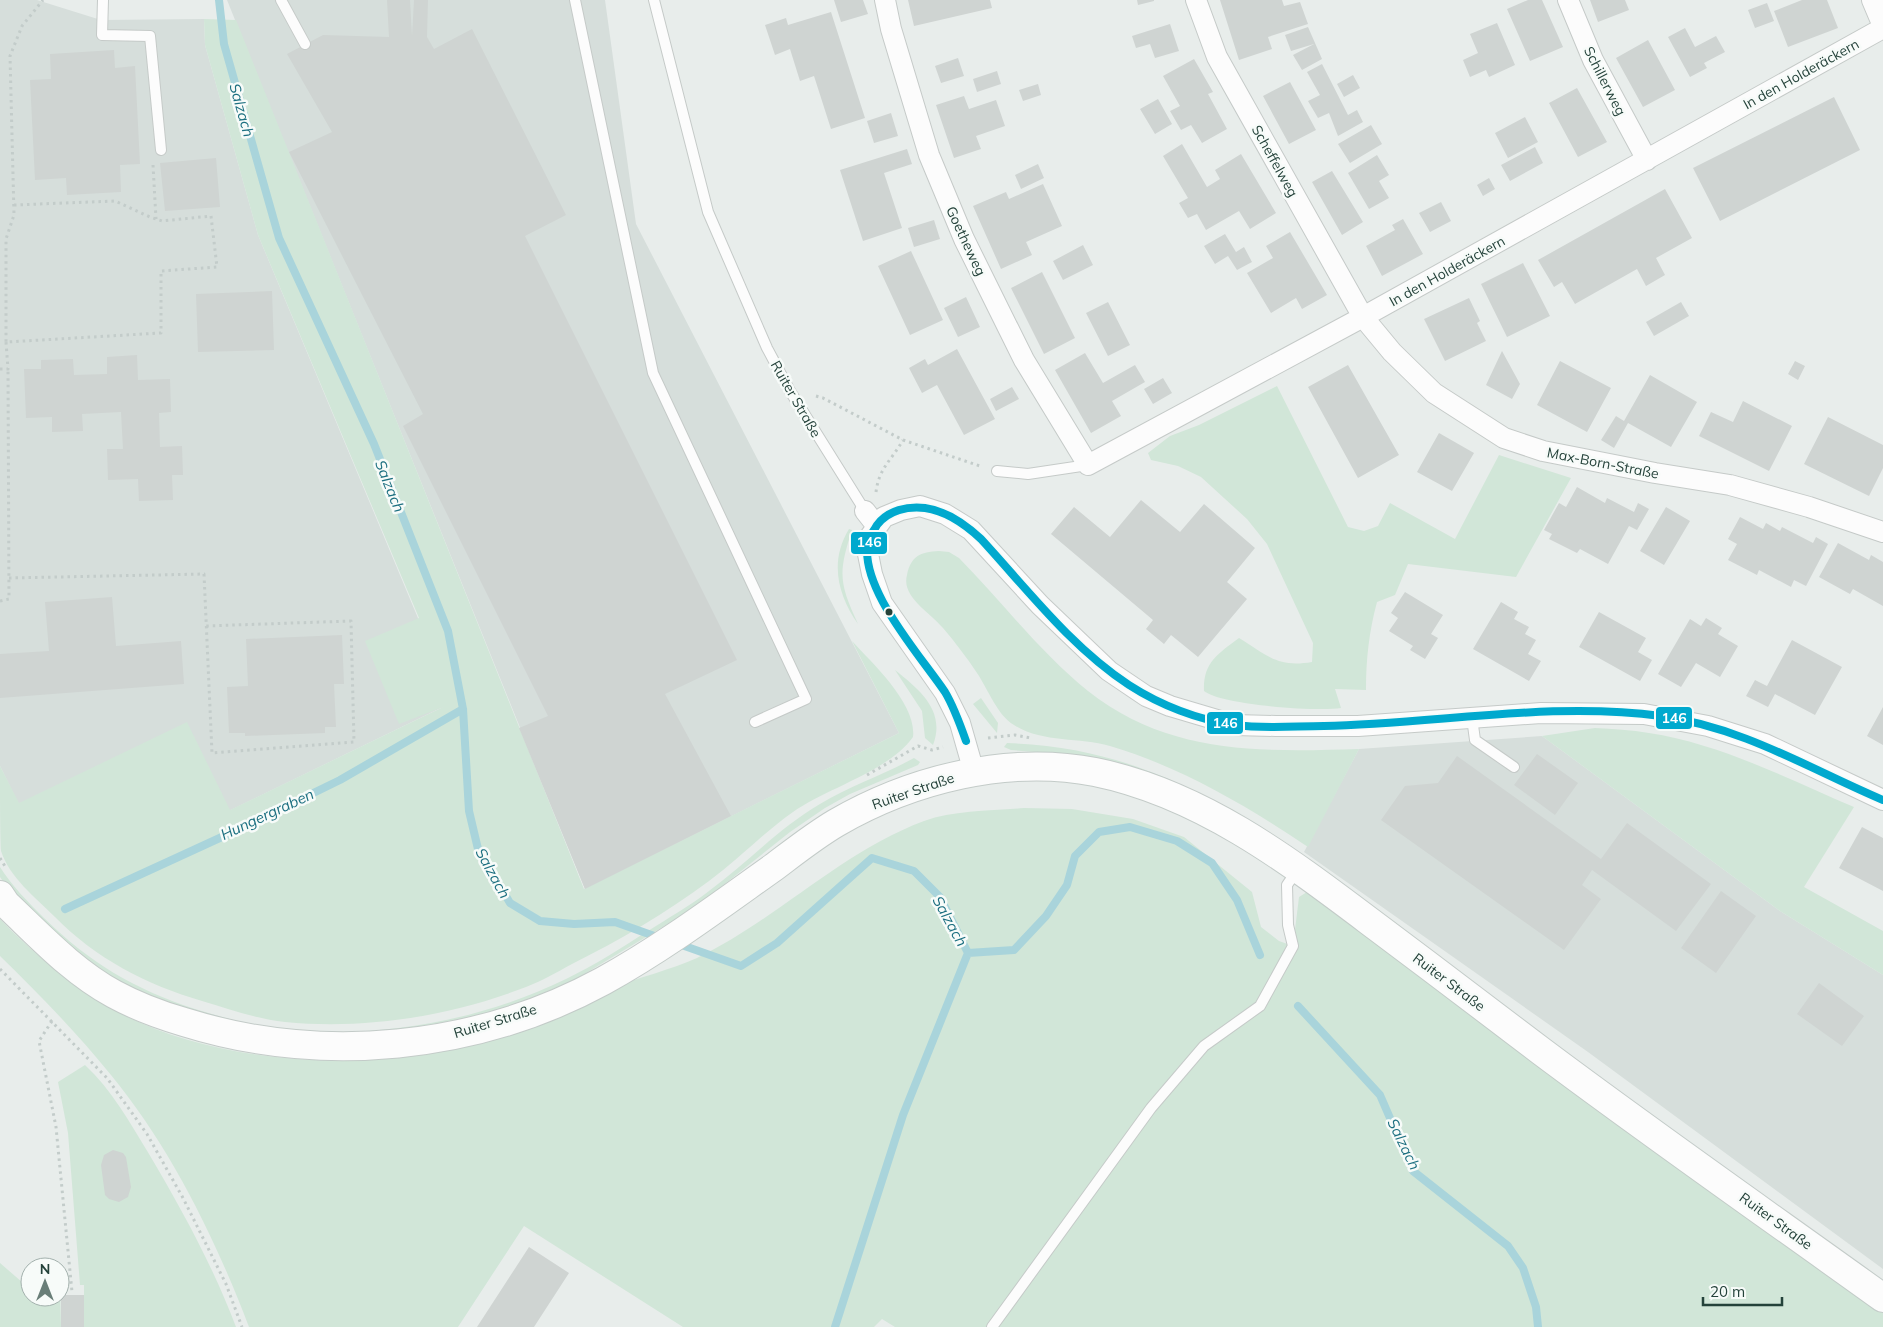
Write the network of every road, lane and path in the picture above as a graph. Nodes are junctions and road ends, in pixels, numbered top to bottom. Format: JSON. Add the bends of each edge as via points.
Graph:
{"nodes":[{"id":1,"x":43,"y":0,"type":"edge"},
{"id":2,"x":103,"y":0,"type":"edge"},
{"id":3,"x":281,"y":0,"type":"edge"},
{"id":4,"x":575,"y":0,"type":"edge"},
{"id":5,"x":654,"y":0,"type":"edge"},
{"id":6,"x":885,"y":0,"type":"edge"},
{"id":7,"x":1196,"y":0,"type":"edge"},
{"id":8,"x":1568,"y":0,"type":"edge"},
{"id":9,"x":1872,"y":0,"type":"edge"},
{"id":10,"x":1883,"y":27,"type":"edge"},
{"id":11,"x":305,"y":44,"type":"dead end"},
{"id":12,"x":161,"y":150,"type":"joint"},
{"id":13,"x":1647,"y":160,"type":"junction"},
{"id":14,"x":14,"y":205,"type":"junction"},
{"id":15,"x":156,"y":219,"type":"junction"},
{"id":16,"x":0,"y":248,"type":"edge"},
{"id":17,"x":6,"y":249,"type":"junction"},
{"id":18,"x":1363,"y":317,"type":"junction"},
{"id":19,"x":6,"y":342,"type":"junction"},
{"id":20,"x":0,"y":369,"type":"edge"},
{"id":21,"x":8,"y":369,"type":"junction"},
{"id":22,"x":790,"y":391,"type":"junction"},
{"id":23,"x":902,"y":440,"type":"junction"},
{"id":24,"x":1088,"y":465,"type":"junction"},
{"id":25,"x":882,"y":468,"type":"dead end"},
{"id":26,"x":997,"y":471,"type":"joint"},
{"id":27,"x":871,"y":518,"type":"junction"},
{"id":28,"x":1883,"y":532,"type":"edge"},
{"id":29,"x":9,"y":578,"type":"junction"},
{"id":30,"x":0,"y":601,"type":"edge"},
{"id":31,"x":206,"y":626,"type":"junction"},
{"id":32,"x":1472,"y":718,"type":"junction"},
{"id":33,"x":755,"y":722,"type":"dead end"},
{"id":34,"x":1514,"y":767,"type":"dead end"},
{"id":35,"x":974,"y":772,"type":"junction"},
{"id":36,"x":1883,"y":800,"type":"edge"},
{"id":37,"x":0,"y":858,"type":"edge"},
{"id":38,"x":1298,"y":868,"type":"junction"},
{"id":39,"x":4,"y":884,"type":"edge"},
{"id":40,"x":0,"y":969,"type":"edge"},
{"id":41,"x":52,"y":1021,"type":"junction"},
{"id":42,"x":72,"y":1292,"type":"dead end"},
{"id":43,"x":1883,"y":1298,"type":"edge"},
{"id":44,"x":242,"y":1327,"type":"edge"},
{"id":45,"x":992,"y":1327,"type":"edge"}],
"edges":[{"from":1,"to":14,"type":"path","via":[[22,26],[10,56]]},
{"from":2,"to":12,"type":"lane","via":[[102,35],[150,36]]},
{"from":3,"to":11,"type":"lane"},
{"from":4,"to":33,"type":"lane","via":[[653,373],[806,699]]},
{"from":5,"to":22,"type":"lane","name":"Ruiter Straße","via":[[708,212],[767,348]]},
{"from":6,"to":24,"type":"street","name":"Goetheweg","via":[[929,155],[964,239],[1024,360]]},
{"from":7,"to":18,"type":"street","name":"Scheffelweg","via":[[1216,57]]},
{"from":8,"to":13,"type":"street","name":"Schillerweg","via":[[1593,60]]},
{"from":9,"to":10,"type":"street"},
{"from":10,"to":13,"type":"street","name":"In den Holderäckern"},
{"from":12,"to":15,"type":"path","via":[[152,150]]},
{"from":13,"to":18,"type":"street","name":"In den Holderäckern"},
{"from":14,"to":15,"type":"path","via":[[115,201]]},
{"from":14,"to":17,"type":"path"},
{"from":15,"to":19,"type":"path","via":[[211,216],[217,267],[161,271],[161,333]]},
{"from":16,"to":17,"type":"path"},
{"from":17,"to":19,"type":"path"},
{"from":18,"to":24,"type":"street","name":"In den Holderäckern"},
{"from":18,"to":28,"type":"street","name":"Max-Born-Straße","via":[[1392,352],[1434,393],[1504,438],[1544,451],[1730,485]]},
{"from":19,"to":21,"type":"path"},
{"from":20,"to":21,"type":"path"},
{"from":21,"to":29,"type":"path"},
{"from":22,"to":23,"type":"path","via":[[823,398]]},
{"from":22,"to":27,"type":"lane","name":"Ruiter Straße"},
{"from":23,"to":25,"type":"path","via":[[892,459]]},
{"from":23,"to":26,"type":"path"},
{"from":24,"to":26,"type":"lane","name":"In den Holderäckern","via":[[1028,474]]},
{"from":27,"to":32,"type":"street","via":[[920,506],[957,520],[971,530],[1040,605],[1109,671],[1139,692],[1170,706],[1234,725],[1358,726]]},
{"from":27,"to":35,"type":"street","via":[[868,554],[882,602],[945,693],[960,723]]},
{"from":29,"to":30,"type":"path","via":[[9,600]]},
{"from":29,"to":31,"type":"path","via":[[204,574]]},
{"from":31,"to":31,"type":"path","via":[[212,753],[354,742],[351,621]]},
{"from":32,"to":34,"type":"lane","via":[[1475,740]]},
{"from":32,"to":36,"type":"street","via":[[1541,713],[1644,714],[1699,725],[1765,744]]},
{"from":35,"to":38,"type":"street","name":"Ruiter Straße","via":[[1034,766],[1093,772],[1144,785],[1265,845]]},
{"from":35,"to":39,"type":"street","name":"Ruiter Straße","via":[[938,780],[882,800],[834,824],[693,923],[629,965],[572,996],[476,1030],[427,1040],[359,1047],[297,1046],[224,1035],[158,1014],[112,994],[62,958],[6,904]]},
{"from":37,"to":39,"type":"path"},
{"from":38,"to":43,"type":"street","name":"Ruiter Straße","via":[[1569,1072]]},
{"from":38,"to":45,"type":"lane","via":[[1287,886],[1288,925],[1293,946],[1260,1006],[1204,1046],[1151,1108]]},
{"from":40,"to":41,"type":"path"},
{"from":41,"to":42,"type":"path","via":[[39,1040],[56,1127]]},
{"from":41,"to":44,"type":"path","via":[[107,1078],[147,1134],[226,1284]]}]}
